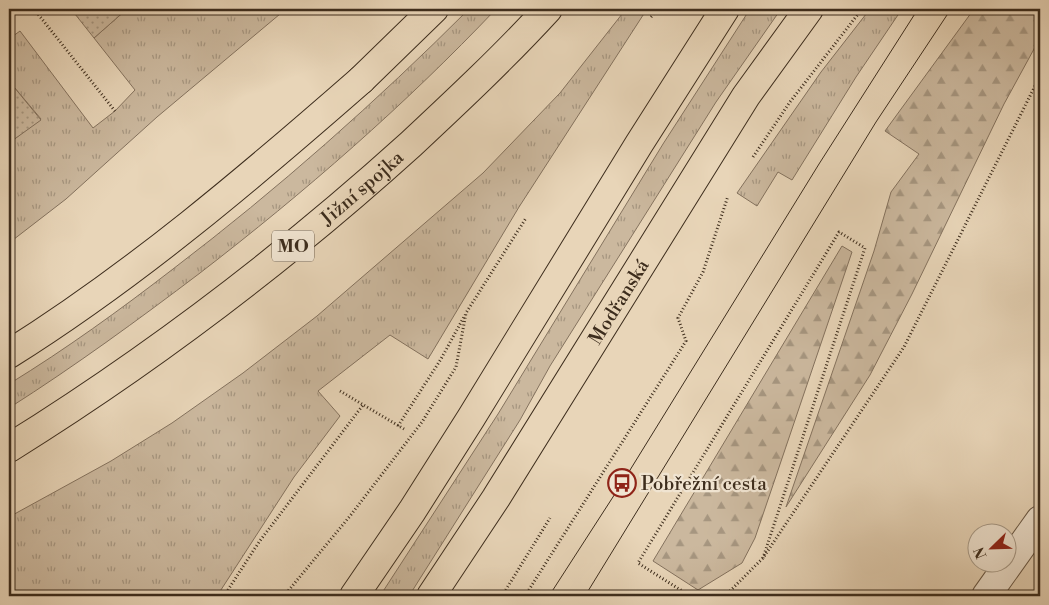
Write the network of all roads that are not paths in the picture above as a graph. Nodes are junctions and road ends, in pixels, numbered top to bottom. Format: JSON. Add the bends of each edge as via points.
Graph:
{"nodes":[{"id":1,"x":434,"y":9,"type":"edge"},
{"id":2,"x":548,"y":9,"type":"edge"},
{"id":3,"x":725,"y":9,"type":"edge"},
{"id":4,"x":809,"y":9,"type":"edge"},
{"id":5,"x":9,"y":354,"type":"edge"},
{"id":6,"x":9,"y":448,"type":"edge"},
{"id":7,"x":1040,"y":520,"type":"edge"},
{"id":8,"x":354,"y":596,"type":"edge"},
{"id":9,"x":431,"y":596,"type":"edge"},
{"id":10,"x":986,"y":596,"type":"edge"}],
"edges":[{"from":1,"to":5,"type":"main road","via":[[361,80],[196,220],[111,284]]},
{"from":2,"to":6,"type":"main road","name":"Jižní spojka","number":"MO","via":[[450,108],[289,249],[118,377]]},
{"from":3,"to":8,"type":"main road","via":[[471,418]]},
{"from":4,"to":9,"type":"main road","name":"Modřanská","via":[[746,96],[496,498]]},
{"from":7,"to":10,"type":"lane"}]}
